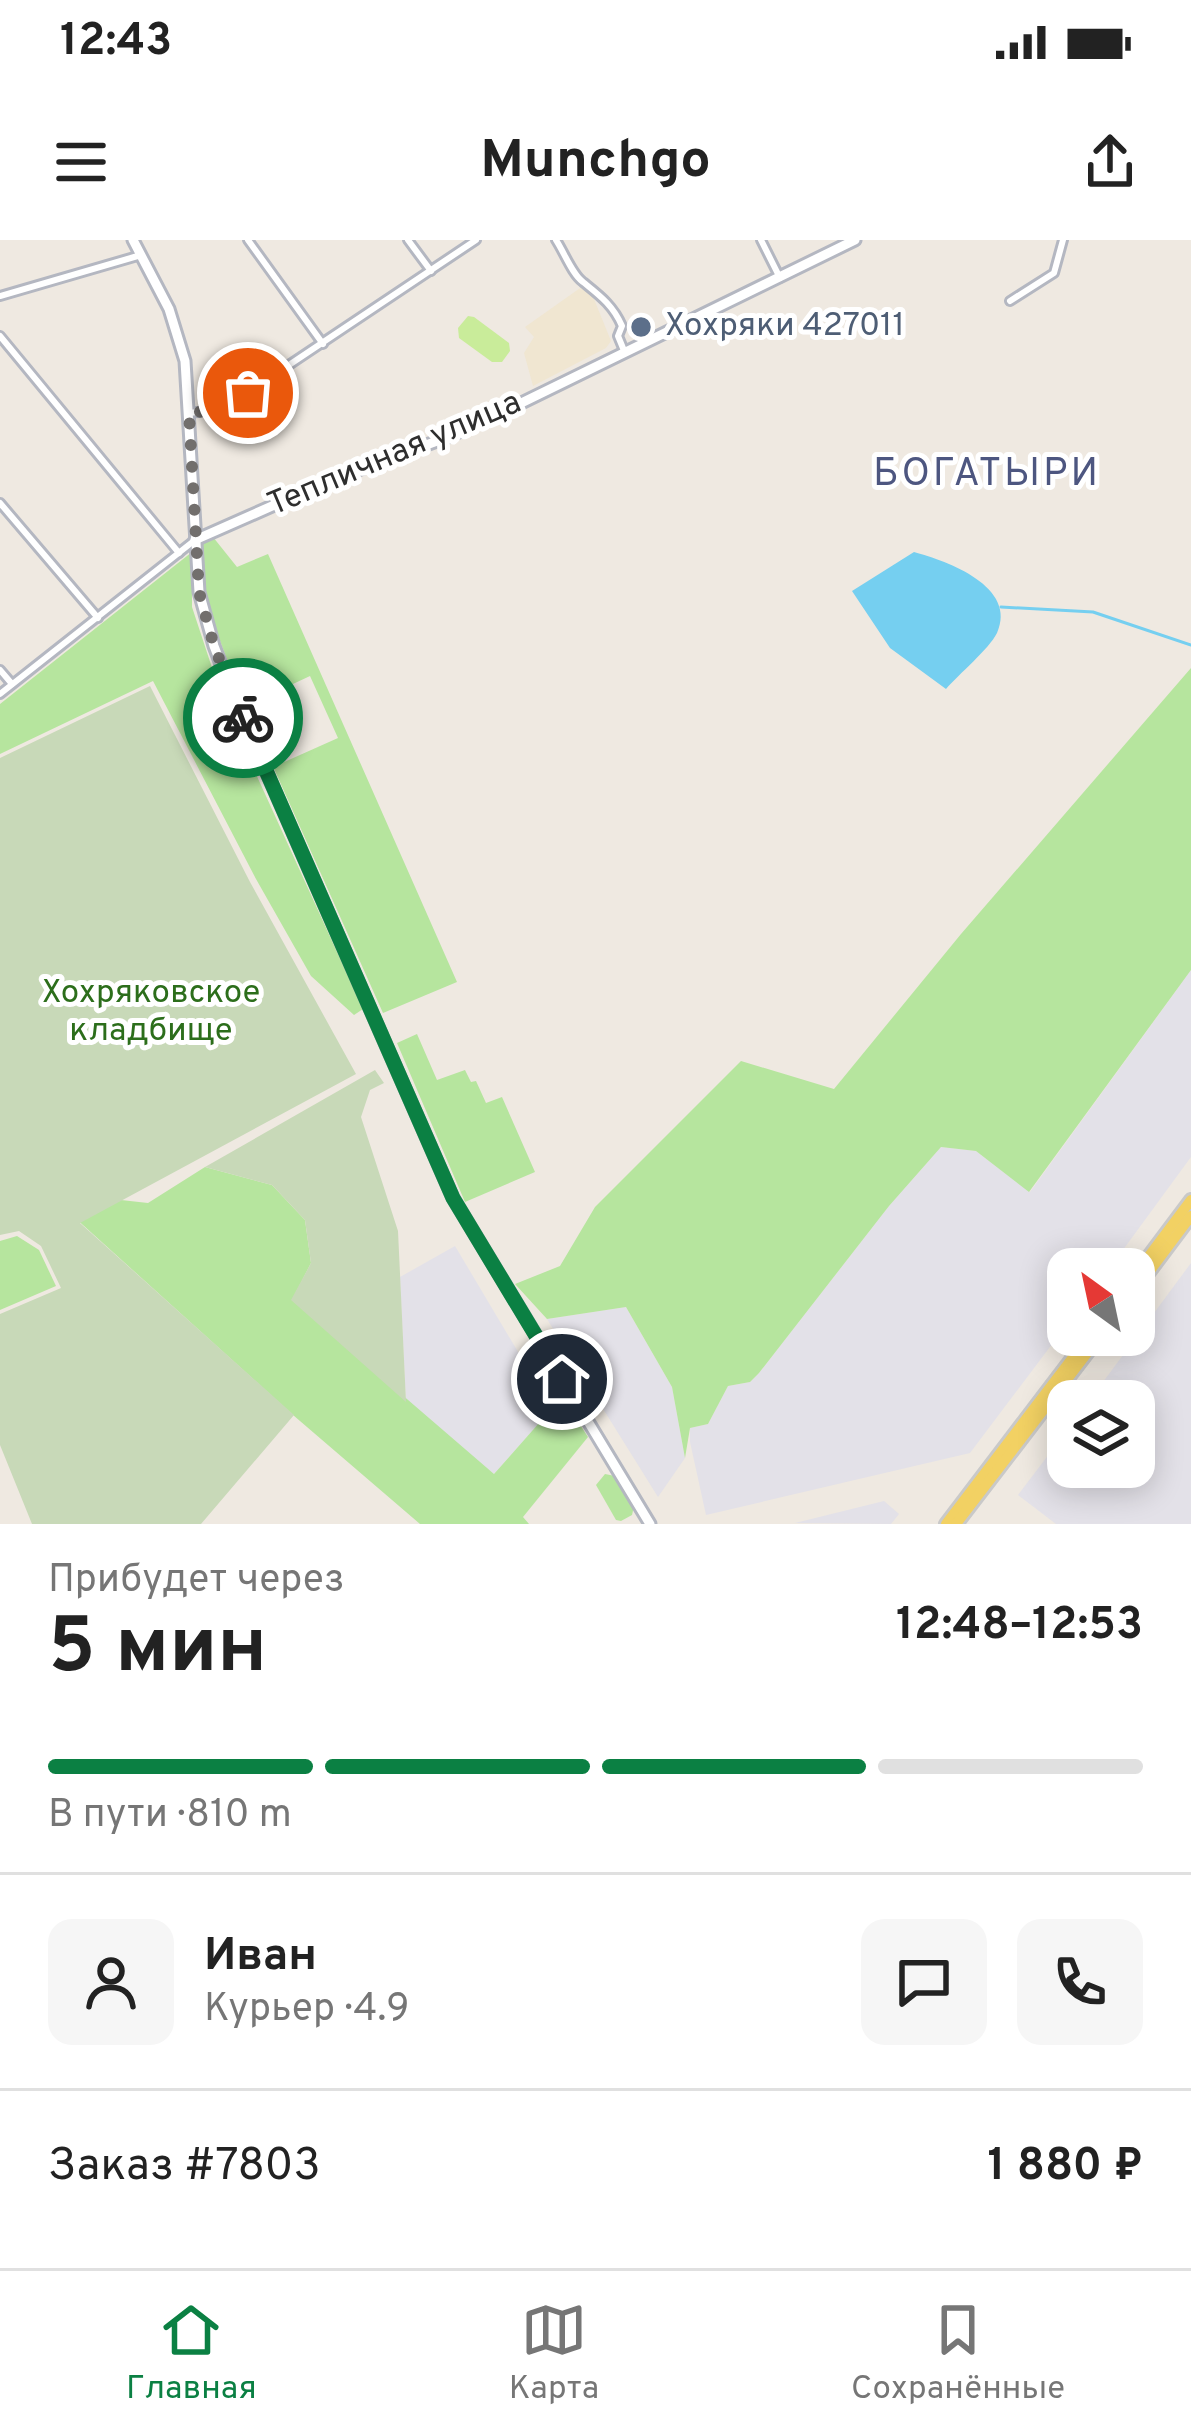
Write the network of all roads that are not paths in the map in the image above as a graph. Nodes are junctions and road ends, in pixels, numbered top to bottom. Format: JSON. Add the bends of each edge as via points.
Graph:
{"nodes":[{"id":1,"x":133,"y":240,"type":"edge"},
{"id":2,"x":248,"y":240,"type":"edge"},
{"id":3,"x":408,"y":240,"type":"edge"},
{"id":4,"x":476,"y":240,"type":"edge"},
{"id":5,"x":556,"y":240,"type":"edge"},
{"id":6,"x":761,"y":240,"type":"edge"},
{"id":7,"x":855,"y":240,"type":"edge"},
{"id":8,"x":1063,"y":240,"type":"edge"},
{"id":9,"x":141,"y":255,"type":"junction"},
{"id":10,"x":431,"y":271,"type":"junction"},
{"id":11,"x":780,"y":278,"type":"junction"},
{"id":12,"x":0,"y":296,"type":"edge"},
{"id":13,"x":1010,"y":301,"type":"dead end"},
{"id":14,"x":0,"y":336,"type":"edge"},
{"id":15,"x":323,"y":344,"type":"junction"},
{"id":16,"x":626,"y":353,"type":"junction"},
{"id":17,"x":189,"y":413,"type":"junction"},
{"id":18,"x":0,"y":503,"type":"edge"},
{"id":19,"x":196,"y":540,"type":"junction"},
{"id":20,"x":178,"y":553,"type":"junction"},
{"id":21,"x":98,"y":618,"type":"junction"},
{"id":22,"x":0,"y":670,"type":"edge"},
{"id":23,"x":13,"y":685,"type":"junction"},
{"id":24,"x":0,"y":694,"type":"edge"},
{"id":25,"x":1191,"y":1200,"type":"edge"},
{"id":26,"x":1191,"y":1216,"type":"edge"},
{"id":27,"x":1155,"y":1248,"type":"edge"},
{"id":28,"x":1155,"y":1264,"type":"edge"},
{"id":29,"x":1074,"y":1356,"type":"edge"},
{"id":30,"x":1085,"y":1356,"type":"edge"},
{"id":31,"x":650,"y":1524,"type":"edge"},
{"id":32,"x":946,"y":1524,"type":"edge"},
{"id":33,"x":956,"y":1524,"type":"edge"}],
"edges":[{"from":1,"to":9,"type":"street"},
{"from":2,"to":15,"type":"street"},
{"from":3,"to":10,"type":"street"},
{"from":4,"to":10,"type":"street"},
{"from":5,"to":16,"type":"street","via":[[580,279],[619,317]]},
{"from":6,"to":11,"type":"street"},
{"from":7,"to":11,"type":"street","name":"Тепличная улица"},
{"from":8,"to":13,"type":"street","via":[[1054,273]]},
{"from":9,"to":12,"type":"street"},
{"from":9,"to":17,"type":"street","via":[[169,309]]},
{"from":10,"to":15,"type":"street"},
{"from":11,"to":16,"type":"street","name":"Тепличная улица"},
{"from":14,"to":20,"type":"street"},
{"from":15,"to":17,"type":"street","via":[[223,409]]},
{"from":16,"to":19,"type":"street","name":"Тепличная улица","via":[[448,437]]},
{"from":17,"to":19,"type":"street"},
{"from":18,"to":21,"type":"street"},
{"from":19,"to":20,"type":"street","name":"Тепличная улица"},
{"from":19,"to":31,"type":"street","via":[[214,646],[453,1198]]},
{"from":20,"to":21,"type":"street","name":"Тепличная улица"},
{"from":21,"to":23,"type":"street","name":"Тепличная улица"},
{"from":22,"to":23,"type":"street"},
{"from":23,"to":24,"type":"street","name":"Тепличная улица"},
{"from":25,"to":27,"type":"main road"},
{"from":26,"to":28,"type":"main road"},
{"from":29,"to":32,"type":"main road"},
{"from":30,"to":33,"type":"main road"}]}
